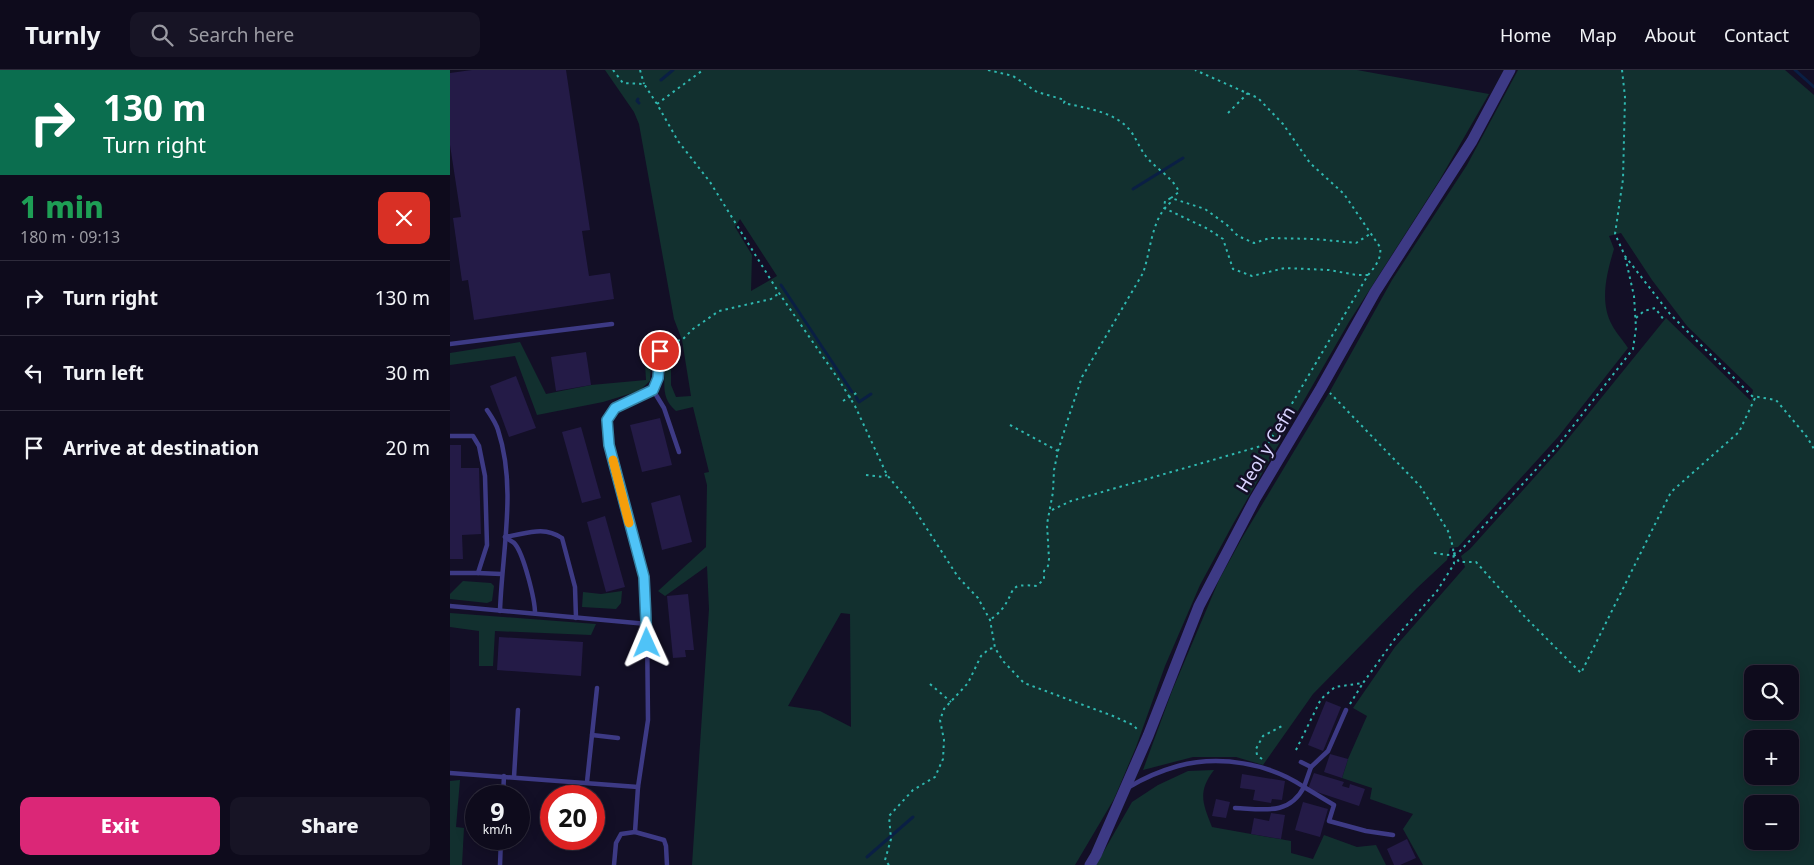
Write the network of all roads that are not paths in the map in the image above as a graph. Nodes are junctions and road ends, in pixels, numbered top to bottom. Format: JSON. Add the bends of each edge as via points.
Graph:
{"nodes":[{"id":1,"x":1510,"y":70,"type":"edge"},
{"id":2,"x":612,"y":324,"type":"dead end"},
{"id":3,"x":664,"y":343,"type":"road end"},
{"id":4,"x":450,"y":344,"type":"edge"},
{"id":5,"x":653,"y":390,"type":"junction"},
{"id":6,"x":487,"y":410,"type":"dead end"},
{"id":7,"x":450,"y":436,"type":"edge"},
{"id":8,"x":678,"y":452,"type":"dead end"},
{"id":9,"x":505,"y":537,"type":"junction"},
{"id":10,"x":450,"y":573,"type":"edge"},
{"id":11,"x":478,"y":573,"type":"junction"},
{"id":12,"x":501,"y":574,"type":"junction"},
{"id":13,"x":450,"y":606,"type":"edge"},
{"id":14,"x":500,"y":611,"type":"junction"},
{"id":15,"x":535,"y":614,"type":"junction"},
{"id":16,"x":576,"y":618,"type":"junction"},
{"id":17,"x":647,"y":624,"type":"junction"},
{"id":18,"x":597,"y":688,"type":"dead end"},
{"id":19,"x":518,"y":710,"type":"dead end"},
{"id":20,"x":1346,"y":710,"type":"road end"},
{"id":21,"x":592,"y":735,"type":"junction"},
{"id":22,"x":618,"y":738,"type":"dead end"},
{"id":23,"x":1302,"y":762,"type":"dead end"},
{"id":24,"x":1311,"y":767,"type":"junction"},
{"id":25,"x":450,"y":773,"type":"edge"},
{"id":26,"x":504,"y":776,"type":"junction"},
{"id":27,"x":514,"y":777,"type":"junction"},
{"id":28,"x":586,"y":782,"type":"junction"},
{"id":29,"x":504,"y":785,"type":"edge"},
{"id":30,"x":638,"y":786,"type":"junction"},
{"id":31,"x":1304,"y":788,"type":"junction"},
{"id":32,"x":1125,"y":789,"type":"junction"},
{"id":33,"x":1236,"y":808,"type":"dead end"},
{"id":34,"x":635,"y":832,"type":"junction"},
{"id":35,"x":1393,"y":835,"type":"dead end"},
{"id":36,"x":501,"y":850,"type":"edge"},
{"id":37,"x":500,"y":865,"type":"edge"},
{"id":38,"x":614,"y":865,"type":"edge"},
{"id":39,"x":667,"y":865,"type":"edge"},
{"id":40,"x":1090,"y":865,"type":"edge"}],
"edges":[{"from":1,"to":32,"type":"street","name":"Heol y Cefn","via":[[1472,141],[1375,292],[1255,500],[1199,606]]},
{"from":2,"to":4,"type":"lane"},
{"from":3,"to":5,"type":"lane"},
{"from":5,"to":8,"type":"lane","via":[[664,408]]},
{"from":5,"to":17,"type":"lane","via":[[615,408],[607,420],[609,445],[644,577]]},
{"from":6,"to":9,"type":"lane","via":[[498,429],[505,458],[508,487]]},
{"from":7,"to":11,"type":"lane","via":[[473,436],[483,463],[487,545]]},
{"from":9,"to":12,"type":"lane"},
{"from":9,"to":15,"type":"lane","via":[[519,551],[534,596]]},
{"from":9,"to":16,"type":"lane","via":[[545,530],[562,538],[575,587]]},
{"from":10,"to":11,"type":"lane"},
{"from":11,"to":12,"type":"lane"},
{"from":12,"to":14,"type":"lane"},
{"from":13,"to":14,"type":"lane"},
{"from":14,"to":15,"type":"lane"},
{"from":15,"to":16,"type":"lane"},
{"from":16,"to":17,"type":"lane"},
{"from":17,"to":30,"type":"lane","via":[[648,720]]},
{"from":18,"to":21,"type":"lane"},
{"from":19,"to":27,"type":"lane"},
{"from":20,"to":24,"type":"lane","via":[[1328,751]]},
{"from":21,"to":22,"type":"lane"},
{"from":21,"to":28,"type":"lane"},
{"from":23,"to":24,"type":"lane"},
{"from":24,"to":31,"type":"lane"},
{"from":25,"to":26,"type":"lane"},
{"from":26,"to":27,"type":"lane"},
{"from":26,"to":29,"type":"lane"},
{"from":27,"to":28,"type":"lane"},
{"from":28,"to":30,"type":"lane"},
{"from":30,"to":34,"type":"lane"},
{"from":31,"to":32,"type":"lane","via":[[1266,768],[1213,762],[1164,770]]},
{"from":31,"to":33,"type":"lane","via":[[1285,807],[1274,810]]},
{"from":31,"to":35,"type":"lane","via":[[1334,805],[1329,821]]},
{"from":32,"to":40,"type":"street","name":"Heol y Cefn"},
{"from":34,"to":38,"type":"lane","via":[[621,834],[616,843]]},
{"from":34,"to":39,"type":"lane","via":[[664,840]]},
{"from":36,"to":37,"type":"lane"}]}
